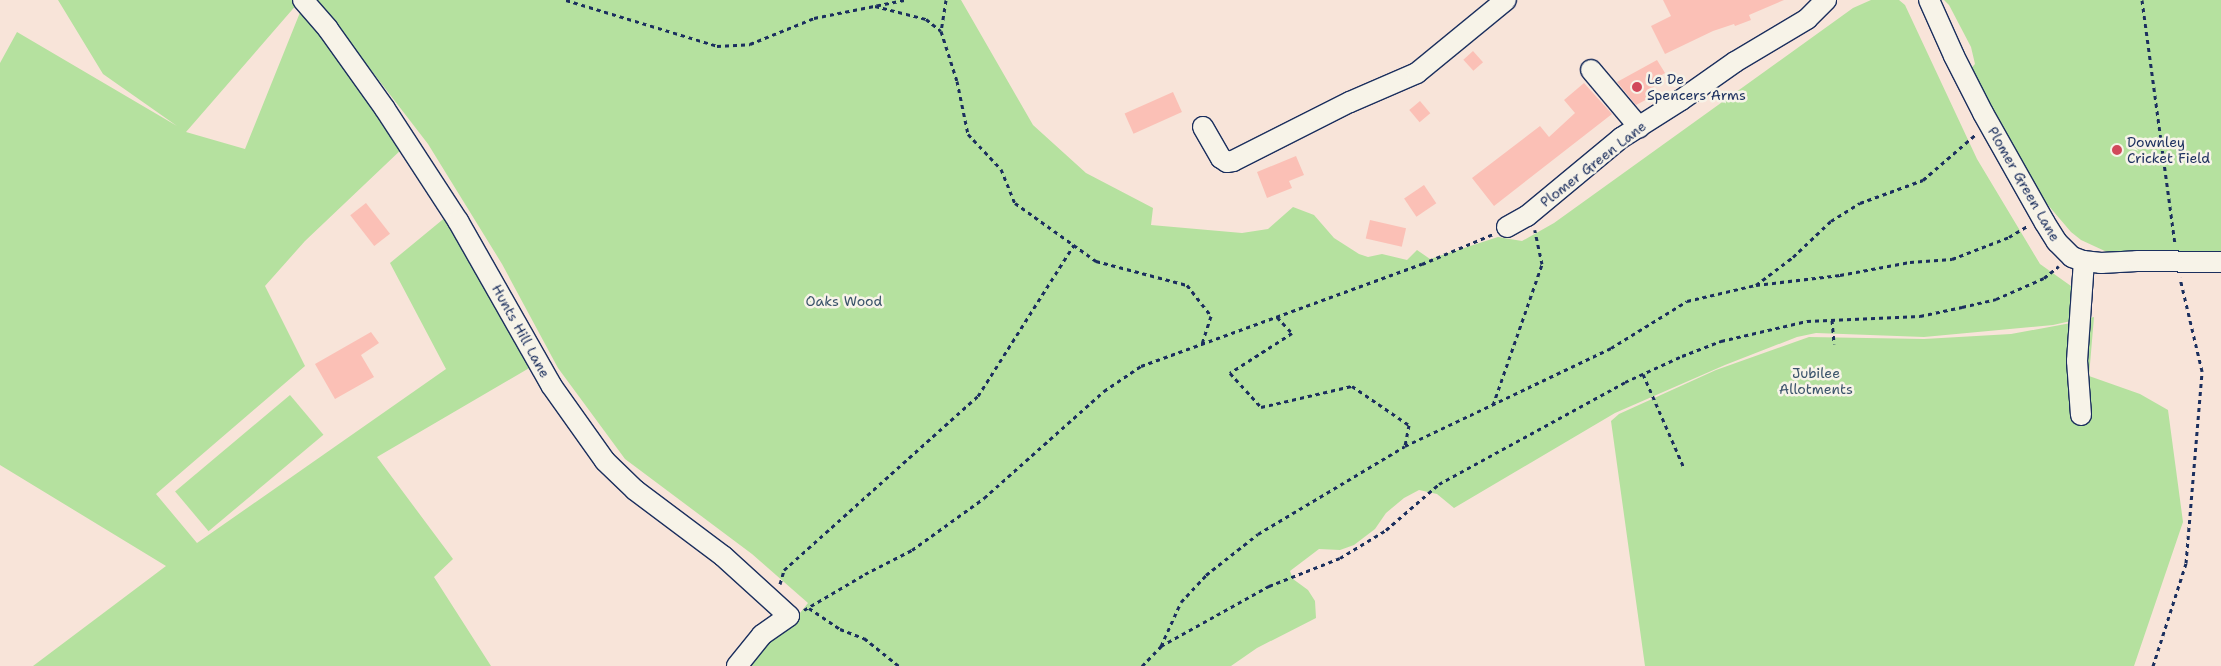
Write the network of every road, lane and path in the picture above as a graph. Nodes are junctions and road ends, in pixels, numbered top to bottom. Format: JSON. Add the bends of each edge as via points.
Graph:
{"nodes":[{"id":1,"x":303,"y":0,"type":"edge"},
{"id":2,"x":566,"y":0,"type":"edge"},
{"id":3,"x":904,"y":0,"type":"edge"},
{"id":4,"x":946,"y":0,"type":"edge"},
{"id":5,"x":1506,"y":0,"type":"edge"},
{"id":6,"x":1826,"y":0,"type":"edge"},
{"id":7,"x":1929,"y":0,"type":"edge"},
{"id":8,"x":2142,"y":0,"type":"edge"},
{"id":9,"x":871,"y":5,"type":"junction"},
{"id":10,"x":941,"y":30,"type":"junction"},
{"id":11,"x":1591,"y":70,"type":"dead end"},
{"id":12,"x":1990,"y":124,"type":"junction"},
{"id":13,"x":1203,"y":126,"type":"dead end"},
{"id":14,"x":1639,"y":126,"type":"junction"},
{"id":15,"x":1527,"y":216,"type":"junction"},
{"id":16,"x":2041,"y":216,"type":"junction"},
{"id":17,"x":1507,"y":227,"type":"joint"},
{"id":18,"x":1074,"y":245,"type":"junction"},
{"id":19,"x":2078,"y":259,"type":"junction"},
{"id":20,"x":2178,"y":261,"type":"junction"},
{"id":21,"x":2221,"y":262,"type":"edge"},
{"id":22,"x":1756,"y":285,"type":"junction"},
{"id":23,"x":1277,"y":317,"type":"junction"},
{"id":24,"x":1832,"y":320,"type":"junction"},
{"id":25,"x":1202,"y":344,"type":"junction"},
{"id":26,"x":1834,"y":344,"type":"dead end"},
{"id":27,"x":1643,"y":374,"type":"junction"},
{"id":28,"x":1493,"y":406,"type":"junction"},
{"id":29,"x":2081,"y":415,"type":"dead end"},
{"id":30,"x":1405,"y":446,"type":"junction"},
{"id":31,"x":1684,"y":468,"type":"dead end"},
{"id":32,"x":783,"y":610,"type":"junction"},
{"id":33,"x":1161,"y":646,"type":"junction"},
{"id":34,"x":737,"y":666,"type":"edge"},
{"id":35,"x":899,"y":666,"type":"edge"},
{"id":36,"x":1142,"y":666,"type":"edge"},
{"id":37,"x":2153,"y":666,"type":"edge"}],
"edges":[{"from":1,"to":32,"type":"street","name":"Hunts Hill Lane","via":[[328,29],[385,109],[458,221],[552,385],[605,461],[635,490],[723,556]]},
{"from":2,"to":9,"type":"path","via":[[717,46],[750,44],[814,18]]},
{"from":3,"to":9,"type":"path"},
{"from":4,"to":10,"type":"path"},
{"from":5,"to":13,"type":"street","via":[[1417,73],[1233,160],[1226,162],[1222,158]]},
{"from":6,"to":14,"type":"street","name":"Plomer Green Lane","via":[[1807,19]]},
{"from":7,"to":12,"type":"street","name":"Plomer Green Lane"},
{"from":8,"to":20,"type":"path"},
{"from":9,"to":10,"type":"path","via":[[926,18]]},
{"from":10,"to":18,"type":"path","via":[[968,134],[1002,169],[1015,203]]},
{"from":11,"to":14,"type":"street"},
{"from":12,"to":16,"type":"street","name":"Plomer Green Lane"},
{"from":12,"to":22,"type":"path","via":[[1923,180],[1860,203],[1831,221],[1793,258]]},
{"from":14,"to":15,"type":"street","name":"Plomer Green Lane"},
{"from":15,"to":17,"type":"street","name":"Plomer Green Lane"},
{"from":15,"to":28,"type":"path","via":[[1535,231],[1542,264]]},
{"from":16,"to":19,"type":"street","name":"Plomer Green Lane","via":[[2057,242]]},
{"from":16,"to":22,"type":"path","via":[[2009,237],[1952,259],[1910,262],[1840,275]]},
{"from":17,"to":23,"type":"path","via":[[1455,252]]},
{"from":18,"to":25,"type":"path","via":[[1096,261],[1187,285],[1211,316]]},
{"from":18,"to":32,"type":"path","via":[[978,396],[784,570]]},
{"from":19,"to":20,"type":"street","via":[[2101,263]]},
{"from":19,"to":24,"type":"path","via":[[1996,299],[1920,316]]},
{"from":19,"to":29,"type":"street","via":[[2077,361]]},
{"from":20,"to":21,"type":"street"},
{"from":20,"to":37,"type":"path","via":[[2202,371],[2186,562]]},
{"from":22,"to":28,"type":"path","via":[[1687,301],[1611,348]]},
{"from":23,"to":25,"type":"path"},
{"from":23,"to":30,"type":"path","via":[[1292,333],[1230,373],[1261,407],[1352,386],[1408,425]]},
{"from":24,"to":26,"type":"path"},
{"from":24,"to":27,"type":"path","via":[[1807,321],[1721,341]]},
{"from":25,"to":35,"type":"path","via":[[1141,366],[1104,391],[984,498],[912,550],[809,608],[840,629],[864,638]]},
{"from":27,"to":31,"type":"path"},
{"from":27,"to":33,"type":"path","via":[[1439,484],[1386,530],[1340,558],[1270,586]]},
{"from":28,"to":30,"type":"path"},
{"from":30,"to":33,"type":"path","via":[[1258,534],[1206,575],[1181,602]]},
{"from":32,"to":34,"type":"street"},
{"from":33,"to":36,"type":"path"}]}
